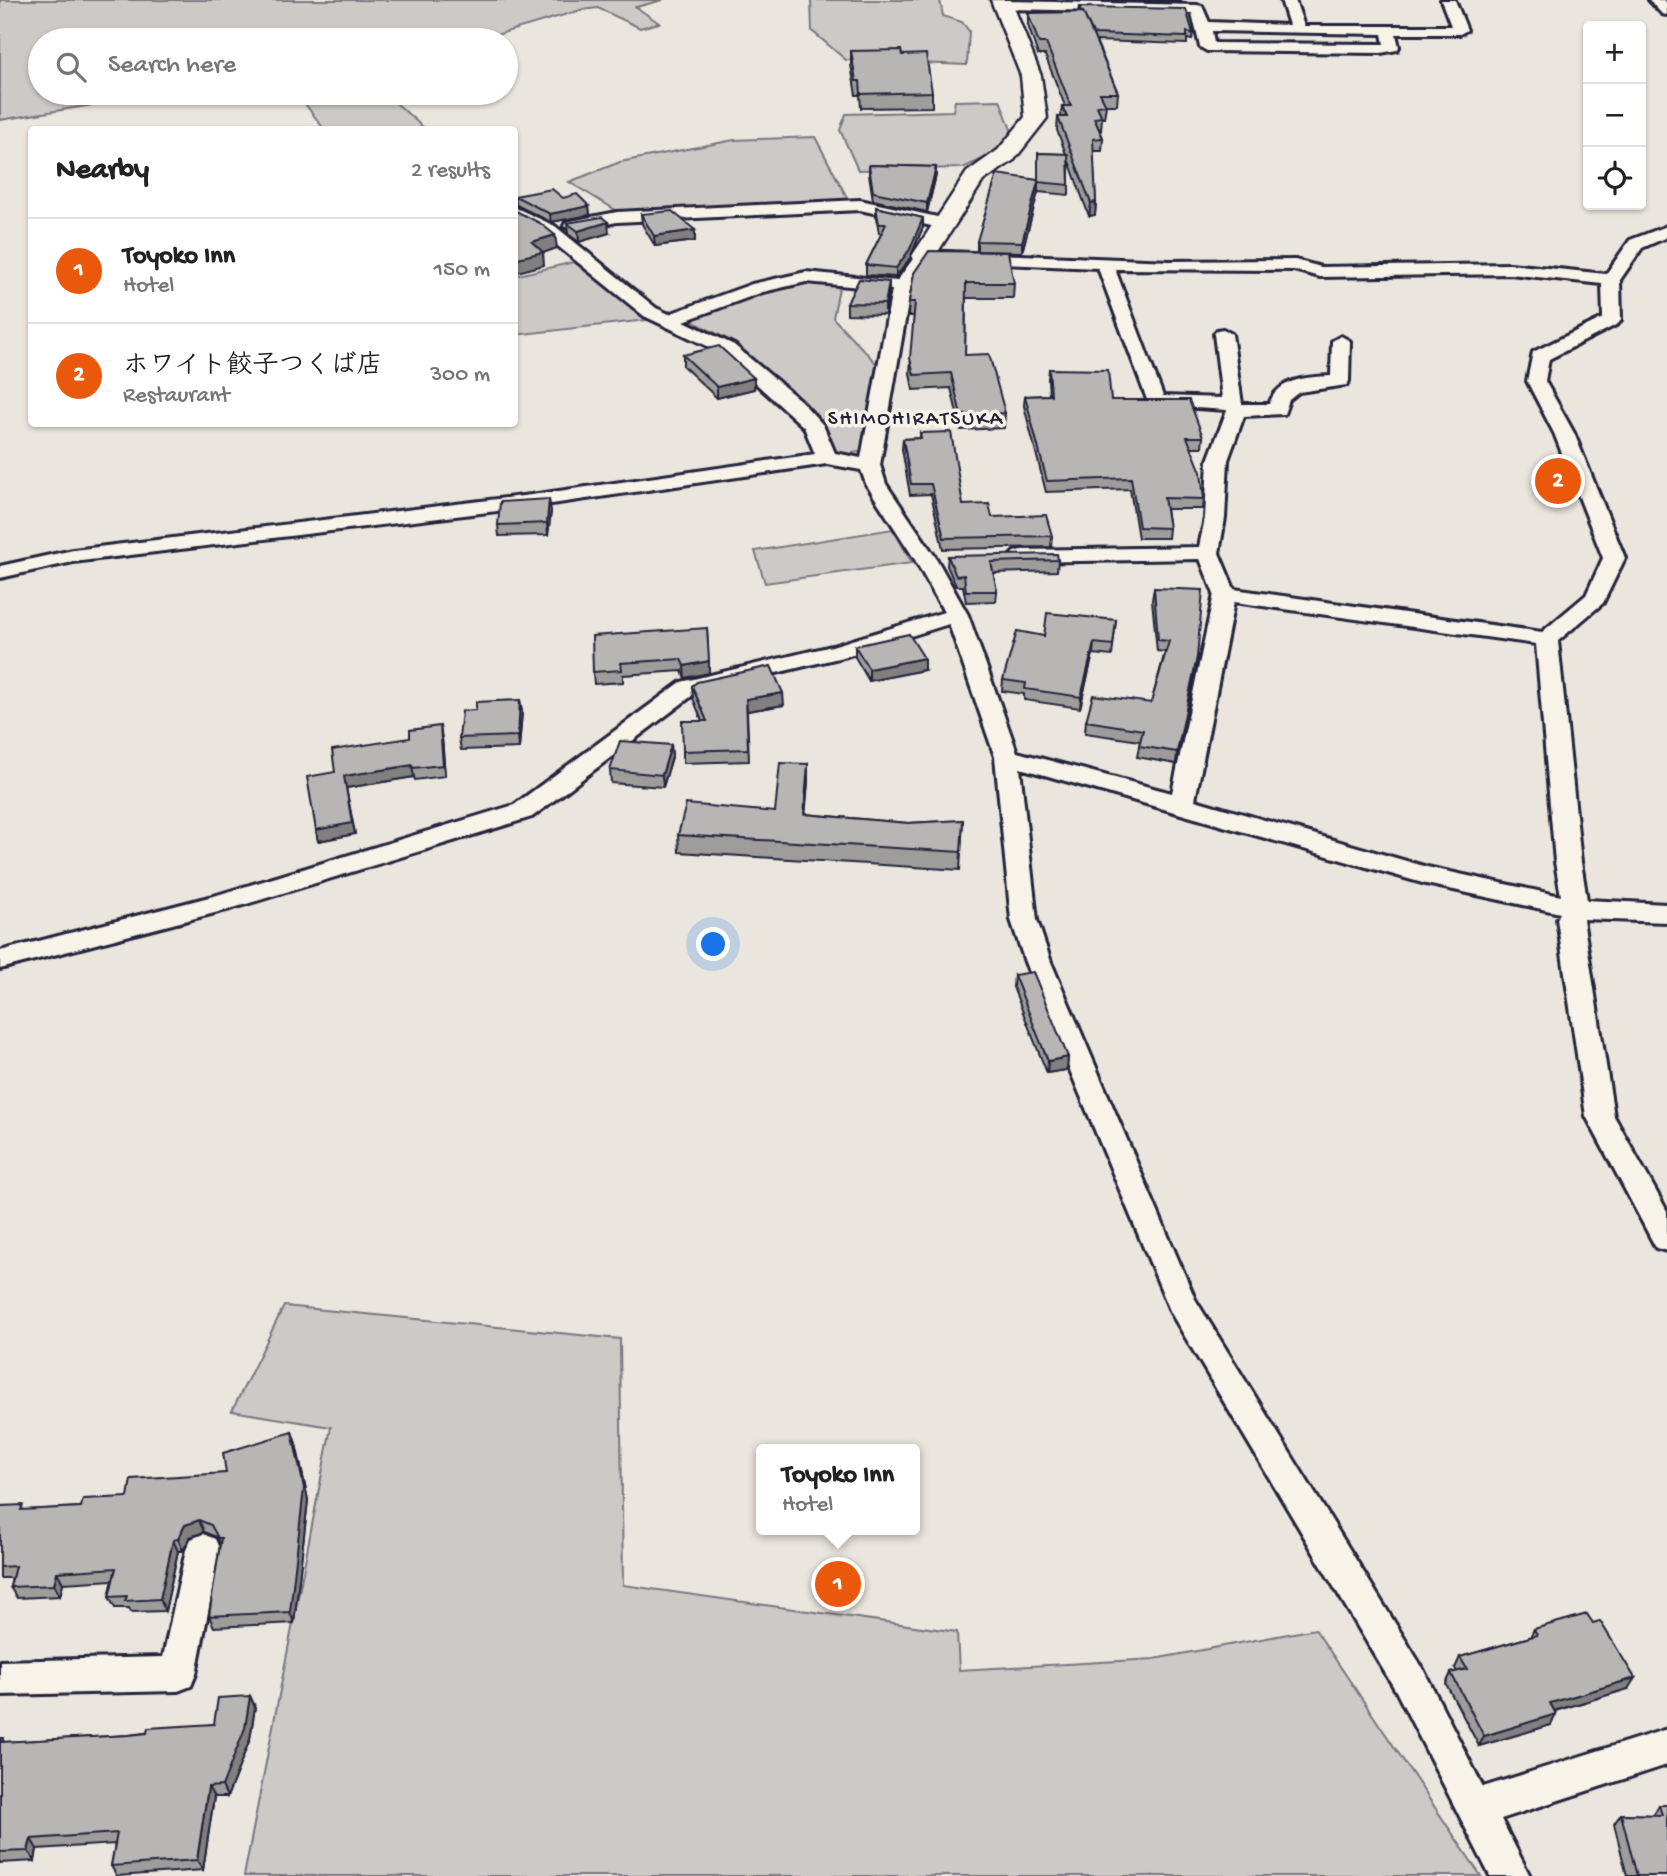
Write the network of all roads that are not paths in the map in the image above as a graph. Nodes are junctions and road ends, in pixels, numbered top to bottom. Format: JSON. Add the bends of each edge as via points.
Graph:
{"nodes":[{"id":1,"x":1288,"y":0,"type":"edge"},
{"id":2,"x":1448,"y":0,"type":"edge"},
{"id":3,"x":1656,"y":0,"type":"edge"},
{"id":4,"x":1002,"y":2,"type":"edge"},
{"id":5,"x":1667,"y":11,"type":"edge"},
{"id":6,"x":1204,"y":26,"type":"junction"},
{"id":7,"x":1298,"y":30,"type":"junction"},
{"id":8,"x":1388,"y":31,"type":"junction"},
{"id":9,"x":518,"y":214,"type":"edge"},
{"id":10,"x":945,"y":224,"type":"junction"},
{"id":11,"x":550,"y":230,"type":"junction"},
{"id":12,"x":1667,"y":231,"type":"edge"},
{"id":13,"x":924,"y":256,"type":"junction"},
{"id":14,"x":1104,"y":262,"type":"junction"},
{"id":15,"x":1611,"y":280,"type":"junction"},
{"id":16,"x":902,"y":286,"type":"junction"},
{"id":17,"x":668,"y":320,"type":"junction"},
{"id":18,"x":1223,"y":334,"type":"dead end"},
{"id":19,"x":1341,"y":341,"type":"dead end"},
{"id":20,"x":1234,"y":407,"type":"junction"},
{"id":21,"x":827,"y":458,"type":"junction"},
{"id":22,"x":870,"y":465,"type":"junction"},
{"id":23,"x":1208,"y":554,"type":"junction"},
{"id":24,"x":1006,"y":556,"type":"edge"},
{"id":25,"x":952,"y":557,"type":"edge"},
{"id":26,"x":925,"y":558,"type":"junction"},
{"id":27,"x":0,"y":572,"type":"edge"},
{"id":28,"x":1225,"y":594,"type":"junction"},
{"id":29,"x":957,"y":615,"type":"junction"},
{"id":30,"x":1547,"y":639,"type":"junction"},
{"id":31,"x":1007,"y":757,"type":"junction"},
{"id":32,"x":1182,"y":804,"type":"junction"},
{"id":33,"x":1576,"y":908,"type":"junction"},
{"id":34,"x":1667,"y":913,"type":"edge"},
{"id":35,"x":0,"y":960,"type":"edge"},
{"id":36,"x":1667,"y":1239,"type":"edge"},
{"id":37,"x":203,"y":1550,"type":"dead end"},
{"id":38,"x":0,"y":1678,"type":"edge"},
{"id":39,"x":1667,"y":1747,"type":"edge"},
{"id":40,"x":1474,"y":1809,"type":"junction"},
{"id":41,"x":1511,"y":1876,"type":"edge"}],
"edges":[{"from":1,"to":7,"type":"street"},
{"from":2,"to":8,"type":"street","via":[[1461,30]]},
{"from":3,"to":5,"type":"street"},
{"from":4,"to":6,"type":"street","via":[[1197,9]]},
{"from":4,"to":10,"type":"street","via":[[1031,76],[1037,118],[1006,155],[975,177]]},
{"from":6,"to":7,"type":"street"},
{"from":6,"to":8,"type":"street","via":[[1207,47],[1381,49],[1392,47]]},
{"from":7,"to":8,"type":"street"},
{"from":9,"to":11,"type":"street"},
{"from":10,"to":11,"type":"street","via":[[860,205],[617,217]]},
{"from":10,"to":13,"type":"street"},
{"from":11,"to":17,"type":"street","via":[[650,312]]},
{"from":12,"to":15,"type":"street","via":[[1636,244]]},
{"from":13,"to":14,"type":"street"},
{"from":13,"to":16,"type":"street"},
{"from":14,"to":15,"type":"street","via":[[1295,265],[1320,272],[1510,269]]},
{"from":14,"to":20,"type":"street","via":[[1156,401]]},
{"from":15,"to":30,"type":"street","via":[[1612,320],[1539,356],[1536,381],[1564,433],[1614,558],[1595,598]]},
{"from":16,"to":17,"type":"street","via":[[806,277],[758,288]]},
{"from":16,"to":22,"type":"street"},
{"from":17,"to":21,"type":"street","via":[[728,349],[794,405],[813,425]]},
{"from":18,"to":20,"type":"street"},
{"from":19,"to":20,"type":"street","via":[[1340,381],[1300,384],[1288,390],[1277,410]]},
{"from":20,"to":23,"type":"street","via":[[1218,460]]},
{"from":21,"to":22,"type":"street"},
{"from":21,"to":27,"type":"street","via":[[531,501],[121,550]]},
{"from":22,"to":26,"type":"street","via":[[876,484]]},
{"from":23,"to":24,"type":"street"},
{"from":23,"to":28,"type":"street"},
{"from":25,"to":26,"type":"street"},
{"from":26,"to":29,"type":"street"},
{"from":28,"to":30,"type":"street"},
{"from":28,"to":32,"type":"street"},
{"from":29,"to":31,"type":"street"},
{"from":29,"to":35,"type":"street","via":[[689,687],[523,811],[221,903]]},
{"from":30,"to":33,"type":"street"},
{"from":31,"to":32,"type":"street"},
{"from":31,"to":40,"type":"street","via":[[1024,920],[1182,1304],[1409,1679]]},
{"from":32,"to":33,"type":"street","via":[[1426,875]]},
{"from":33,"to":34,"type":"street"},
{"from":33,"to":36,"type":"street","via":[[1570,919],[1600,1116]]},
{"from":37,"to":38,"type":"street","via":[[178,1674]]},
{"from":39,"to":40,"type":"street"},
{"from":40,"to":41,"type":"street"}]}
